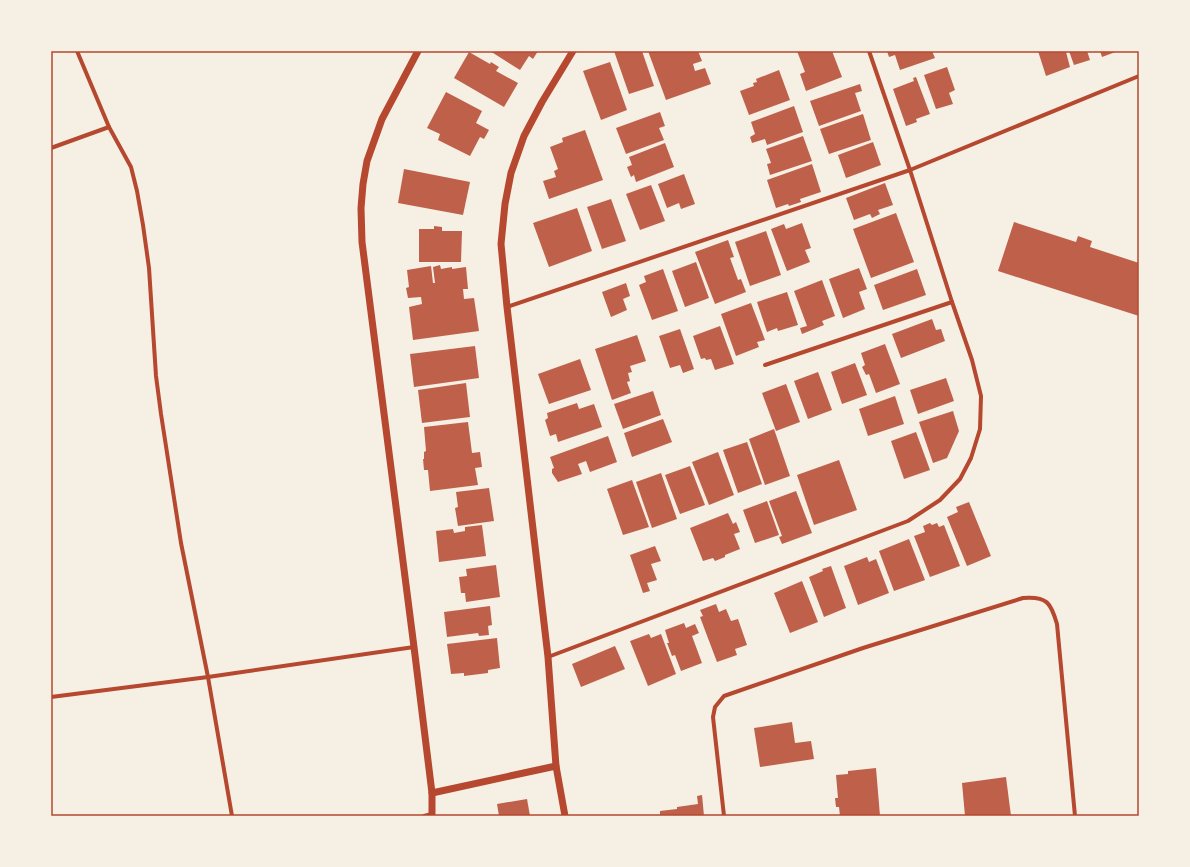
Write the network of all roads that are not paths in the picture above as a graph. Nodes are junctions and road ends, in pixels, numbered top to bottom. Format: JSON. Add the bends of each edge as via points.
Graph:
{"nodes":[{"id":1,"x":77,"y":51,"type":"edge"},
{"id":2,"x":418,"y":51,"type":"edge"},
{"id":3,"x":573,"y":51,"type":"edge"},
{"id":4,"x":869,"y":51,"type":"edge"},
{"id":5,"x":1139,"y":76,"type":"edge"},
{"id":6,"x":109,"y":128,"type":"junction"},
{"id":7,"x":51,"y":148,"type":"edge"},
{"id":8,"x":910,"y":170,"type":"junction"},
{"id":9,"x":952,"y":302,"type":"junction"},
{"id":10,"x":507,"y":307,"type":"junction"},
{"id":11,"x":765,"y":365,"type":"dead end"},
{"id":12,"x":414,"y":647,"type":"junction"},
{"id":13,"x":548,"y":657,"type":"junction"},
{"id":14,"x":208,"y":676,"type":"junction"},
{"id":15,"x":51,"y":697,"type":"edge"},
{"id":16,"x":556,"y":766,"type":"junction"},
{"id":17,"x":432,"y":793,"type":"junction"},
{"id":18,"x":432,"y":815,"type":"edge"},
{"id":19,"x":232,"y":816,"type":"edge"},
{"id":20,"x":424,"y":816,"type":"edge"},
{"id":21,"x":565,"y":816,"type":"edge"},
{"id":22,"x":724,"y":816,"type":"edge"},
{"id":23,"x":1075,"y":816,"type":"edge"}],
"edges":[{"from":1,"to":6,"type":"street"},
{"from":2,"to":12,"type":"street","via":[[382,119],[367,161],[361,208],[362,242]]},
{"from":3,"to":10,"type":"street","via":[[524,136],[511,174],[501,244]]},
{"from":4,"to":8,"type":"street"},
{"from":5,"to":8,"type":"street"},
{"from":6,"to":7,"type":"street"},
{"from":6,"to":14,"type":"street","via":[[131,167],[143,226],[161,414],[181,543]]},
{"from":8,"to":9,"type":"street"},
{"from":8,"to":10,"type":"street"},
{"from":9,"to":11,"type":"street"},
{"from":9,"to":13,"type":"street","via":[[972,360],[981,396],[980,428],[971,458],[960,479],[940,500],[908,521]]},
{"from":10,"to":13,"type":"street"},
{"from":12,"to":14,"type":"street"},
{"from":12,"to":17,"type":"street"},
{"from":13,"to":16,"type":"street"},
{"from":14,"to":15,"type":"street"},
{"from":14,"to":19,"type":"street"},
{"from":16,"to":17,"type":"street"},
{"from":16,"to":21,"type":"street"},
{"from":17,"to":18,"type":"street"},
{"from":18,"to":20,"type":"street"},
{"from":22,"to":23,"type":"street","via":[[713,717],[715,707],[724,696],[863,648],[1024,598],[1036,597],[1047,602],[1057,624]]}]}
